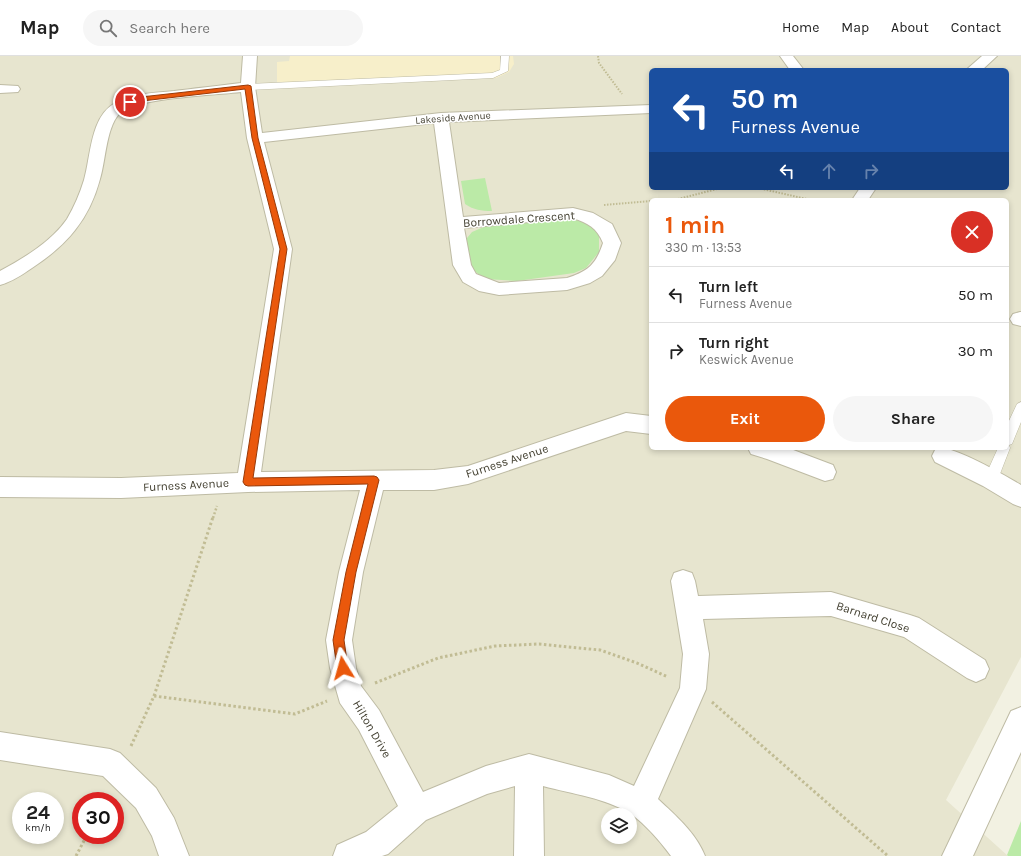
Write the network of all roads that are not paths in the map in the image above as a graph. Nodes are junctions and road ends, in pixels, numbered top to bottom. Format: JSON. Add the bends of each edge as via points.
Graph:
{"nodes":[{"id":1,"x":250,"y":56,"type":"edge"},
{"id":2,"x":505,"y":56,"type":"edge"},
{"id":3,"x":990,"y":56,"type":"edge"},
{"id":4,"x":786,"y":57,"type":"dead end"},
{"id":5,"x":796,"y":68,"type":"edge"},
{"id":6,"x":975,"y":68,"type":"edge"},
{"id":7,"x":248,"y":86,"type":"junction"},
{"id":8,"x":649,"y":108,"type":"edge"},
{"id":9,"x":441,"y":118,"type":"junction"},
{"id":10,"x":255,"y":138,"type":"junction"},
{"id":11,"x":455,"y":223,"type":"junction"},
{"id":12,"x":0,"y":279,"type":"edge"},
{"id":13,"x":1021,"y":407,"type":"edge"},
{"id":14,"x":649,"y":424,"type":"edge"},
{"id":15,"x":1009,"y":435,"type":"edge"},
{"id":16,"x":769,"y":450,"type":"edge"},
{"id":17,"x":1003,"y":450,"type":"edge"},
{"id":18,"x":943,"y":456,"type":"dead end"},
{"id":19,"x":825,"y":472,"type":"dead end"},
{"id":20,"x":991,"y":479,"type":"junction"},
{"id":21,"x":374,"y":480,"type":"junction"},
{"id":22,"x":248,"y":482,"type":"junction"},
{"id":23,"x":0,"y":487,"type":"edge"},
{"id":24,"x":1021,"y":497,"type":"edge"},
{"id":25,"x":683,"y":581,"type":"dead end"},
{"id":26,"x":688,"y":608,"type":"junction"},
{"id":27,"x":976,"y":669,"type":"dead end"},
{"id":28,"x":1021,"y":721,"type":"edge"},
{"id":29,"x":0,"y":746,"type":"edge"},
{"id":30,"x":529,"y":768,"type":"junction"},
{"id":31,"x":641,"y":804,"type":"junction"},
{"id":32,"x":416,"y":810,"type":"junction"},
{"id":33,"x":964,"y":853,"type":"edge"},
{"id":34,"x":174,"y":856,"type":"edge"},
{"id":35,"x":348,"y":856,"type":"edge"},
{"id":36,"x":529,"y":856,"type":"edge"},
{"id":37,"x":690,"y":856,"type":"edge"}],
"edges":[{"from":1,"to":7,"type":"street"},
{"from":2,"to":7,"type":"lane","via":[[504,71],[493,76]]},
{"from":3,"to":6,"type":"street"},
{"from":4,"to":5,"type":"street"},
{"from":7,"to":10,"type":"street"},
{"from":7,"to":12,"type":"street","via":[[141,99],[113,111],[106,120],[92,180],[78,215],[60,237],[30,262]]},
{"from":8,"to":9,"type":"street","name":"Lakeside Avenue"},
{"from":9,"to":10,"type":"street","name":"Lakeside Avenue"},
{"from":9,"to":11,"type":"street","name":"Borrowdale Crescent"},
{"from":10,"to":22,"type":"street","via":[[283,249]]},
{"from":11,"to":11,"type":"street","name":"Borrowdale Crescent","via":[[573,213],[587,217],[606,228],[612,242],[606,260],[596,272],[584,279],[567,284],[500,289],[486,286],[470,278],[462,265]]},
{"from":13,"to":15,"type":"lane"},
{"from":14,"to":21,"type":"street","name":"Furness Avenue","via":[[626,422],[468,475],[434,480]]},
{"from":16,"to":19,"type":"street"},
{"from":17,"to":20,"type":"lane"},
{"from":18,"to":20,"type":"street"},
{"from":20,"to":24,"type":"street"},
{"from":21,"to":22,"type":"street","name":"Furness Avenue"},
{"from":21,"to":32,"type":"street","name":"Hilton Drive","via":[[351,572],[339,640],[350,693],[369,720]]},
{"from":22,"to":23,"type":"street","name":"Furness Avenue","via":[[121,488]]},
{"from":25,"to":26,"type":"street"},
{"from":26,"to":27,"type":"street","name":"Barnard Close","via":[[831,604],[910,627]]},
{"from":26,"to":31,"type":"street","via":[[696,654],[693,689]]},
{"from":28,"to":33,"type":"street"},
{"from":29,"to":34,"type":"street","via":[[110,763],[146,798],[164,828]]},
{"from":30,"to":31,"type":"street","via":[[609,788]]},
{"from":30,"to":32,"type":"street","via":[[486,780]]},
{"from":30,"to":36,"type":"street"},
{"from":31,"to":37,"type":"street","via":[[668,828]]},
{"from":32,"to":35,"type":"street","via":[[377,843]]}]}
